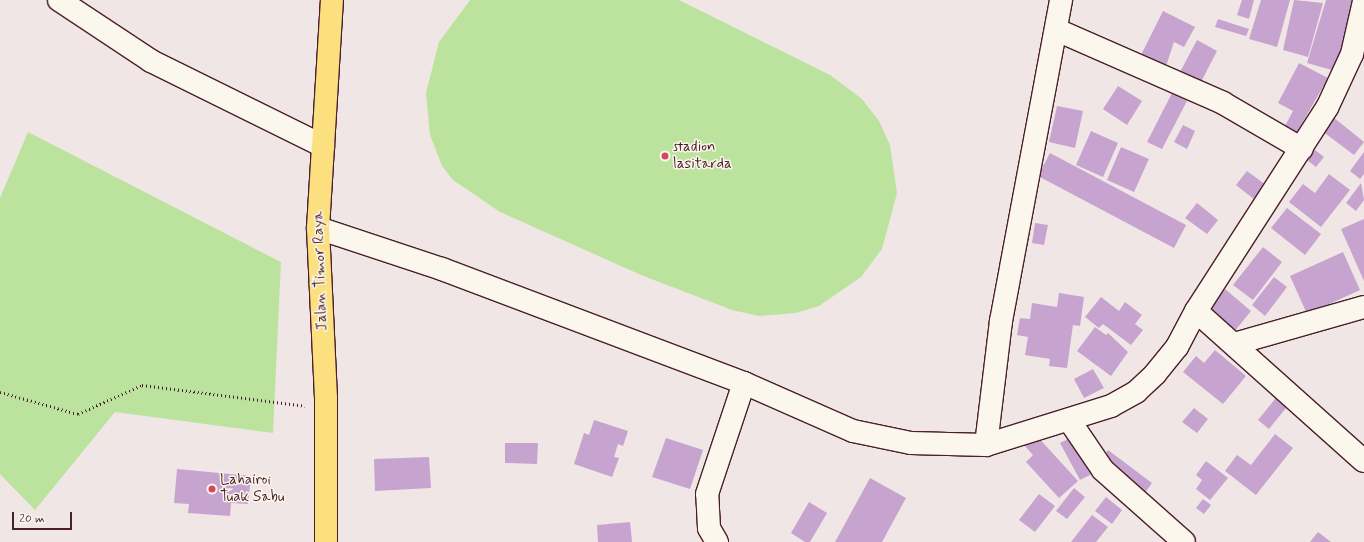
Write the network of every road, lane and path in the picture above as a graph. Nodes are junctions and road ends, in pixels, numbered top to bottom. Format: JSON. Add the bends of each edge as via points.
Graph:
{"nodes":[{"id":1,"x":59,"y":0,"type":"edge"},
{"id":2,"x":332,"y":0,"type":"edge"},
{"id":3,"x":1060,"y":0,"type":"edge"},
{"id":4,"x":1364,"y":1,"type":"edge"},
{"id":5,"x":1057,"y":30,"type":"junction"},
{"id":6,"x":323,"y":146,"type":"junction"},
{"id":7,"x":1302,"y":149,"type":"junction"},
{"id":8,"x":318,"y":228,"type":"junction"},
{"id":9,"x":1364,"y":307,"type":"edge"},
{"id":10,"x":1196,"y":311,"type":"junction"},
{"id":11,"x":1234,"y":344,"type":"junction"},
{"id":12,"x":744,"y":383,"type":"junction"},
{"id":13,"x":0,"y":392,"type":"edge"},
{"id":14,"x":326,"y":408,"type":"junction"},
{"id":15,"x":1069,"y":420,"type":"junction"},
{"id":16,"x":986,"y":445,"type":"junction"},
{"id":17,"x":1364,"y":461,"type":"edge"},
{"id":18,"x":326,"y":542,"type":"edge"},
{"id":19,"x":717,"y":542,"type":"edge"},
{"id":20,"x":1184,"y":542,"type":"edge"}],
"edges":[{"from":1,"to":6,"type":"street","via":[[151,61]]},
{"from":2,"to":6,"type":"highway","name":"Jalan Timor Raya"},
{"from":3,"to":5,"type":"street"},
{"from":4,"to":7,"type":"street","via":[[1352,54],[1341,81]]},
{"from":5,"to":7,"type":"street","via":[[1222,103]]},
{"from":5,"to":16,"type":"street","via":[[1001,321]]},
{"from":6,"to":8,"type":"highway","name":"Jalan Timor Raya"},
{"from":7,"to":10,"type":"street"},
{"from":8,"to":12,"type":"street","via":[[442,269]]},
{"from":8,"to":14,"type":"highway","name":"Jalan Timor Raya"},
{"from":9,"to":11,"type":"street"},
{"from":10,"to":11,"type":"street"},
{"from":10,"to":15,"type":"street","via":[[1177,348],[1136,392]]},
{"from":11,"to":17,"type":"street"},
{"from":12,"to":16,"type":"street","via":[[853,431],[910,444]]},
{"from":12,"to":19,"type":"street","via":[[707,494],[709,528]]},
{"from":13,"to":14,"type":"path","via":[[78,414],[142,385]]},
{"from":14,"to":18,"type":"highway","name":"Jalan Timor Raya"},
{"from":15,"to":16,"type":"street"},
{"from":15,"to":20,"type":"street","via":[[1103,470]]}]}
